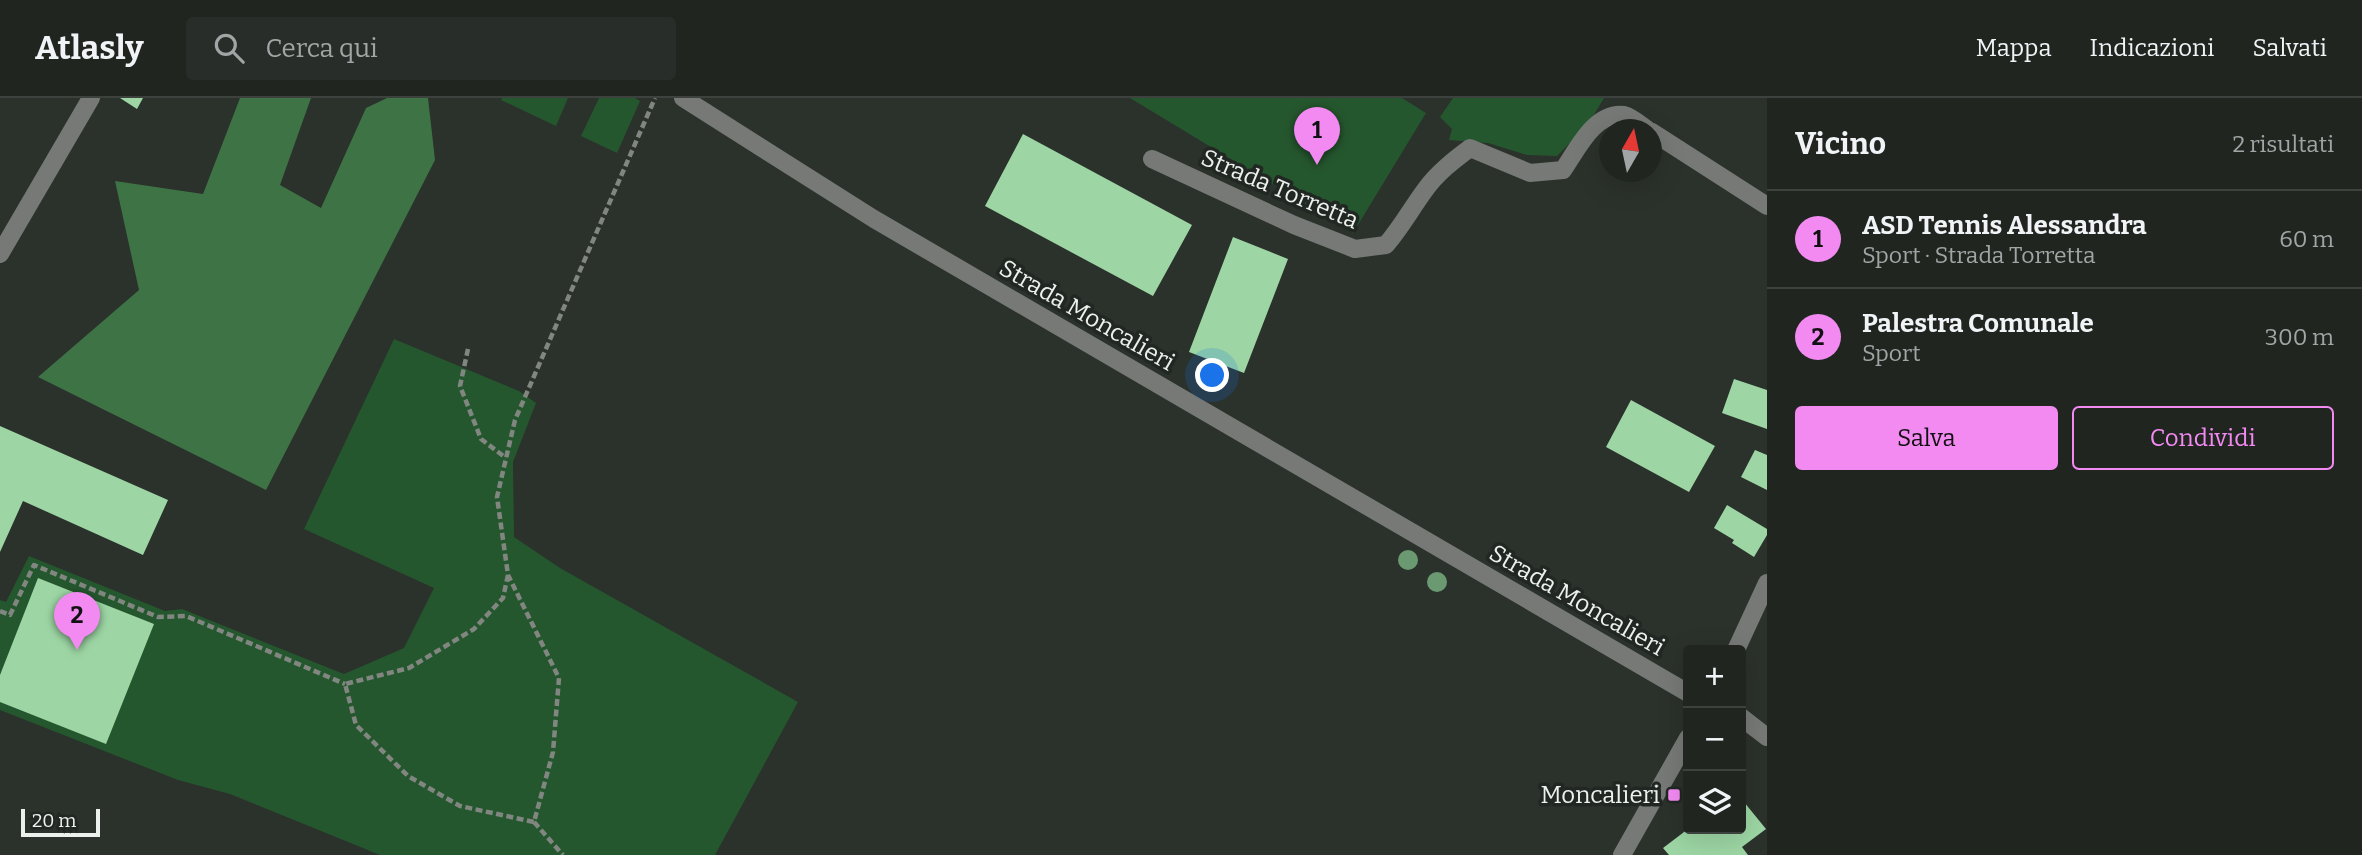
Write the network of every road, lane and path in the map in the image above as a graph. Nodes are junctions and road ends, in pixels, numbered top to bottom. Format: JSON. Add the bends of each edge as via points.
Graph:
{"nodes":[{"id":1,"x":91,"y":98,"type":"edge"},
{"id":2,"x":655,"y":98,"type":"edge"},
{"id":3,"x":683,"y":98,"type":"edge"},
{"id":4,"x":1604,"y":119,"type":"edge"},
{"id":5,"x":1632,"y":119,"type":"edge"},
{"id":6,"x":1599,"y":122,"type":"edge"},
{"id":7,"x":1662,"y":139,"type":"edge"},
{"id":8,"x":1152,"y":159,"type":"dead end"},
{"id":9,"x":1767,"y":206,"type":"edge"},
{"id":10,"x":0,"y":254,"type":"edge"},
{"id":11,"x":468,"y":349,"type":"dead end"},
{"id":12,"x":506,"y":458,"type":"junction"},
{"id":13,"x":508,"y":575,"type":"junction"},
{"id":14,"x":1767,"y":583,"type":"edge"},
{"id":15,"x":0,"y":611,"type":"edge"},
{"id":16,"x":1738,"y":645,"type":"edge"},
{"id":17,"x":345,"y":684,"type":"junction"},
{"id":18,"x":1683,"y":690,"type":"edge"},
{"id":19,"x":1746,"y":721,"type":"edge"},
{"id":20,"x":1767,"y":737,"type":"edge"},
{"id":21,"x":1683,"y":747,"type":"edge"},
{"id":22,"x":534,"y":822,"type":"junction"},
{"id":23,"x":563,"y":855,"type":"edge"},
{"id":24,"x":1622,"y":855,"type":"edge"}],
"edges":[{"from":1,"to":10,"type":"street"},
{"from":2,"to":12,"type":"path","via":[[515,421]]},
{"from":3,"to":18,"type":"street","name":"Strada Moncalieri","via":[[874,219]]},
{"from":4,"to":5,"type":"street","name":"Strada Torretta","via":[[1626,115]]},
{"from":6,"to":8,"type":"street","name":"Strada Torretta","via":[[1563,170],[1530,173],[1470,148],[1425,188],[1386,245],[1355,249]]},
{"from":7,"to":9,"type":"street","name":"Strada Torretta"},
{"from":11,"to":12,"type":"path","via":[[460,386],[481,439]]},
{"from":12,"to":13,"type":"path","via":[[497,497]]},
{"from":13,"to":17,"type":"path","via":[[503,598],[474,629],[409,668]]},
{"from":13,"to":22,"type":"path","via":[[559,678],[553,752]]},
{"from":14,"to":16,"type":"street"},
{"from":15,"to":17,"type":"path","via":[[10,615],[34,565],[158,617],[186,616]]},
{"from":17,"to":22,"type":"path","via":[[356,725],[408,776],[460,806]]},
{"from":19,"to":20,"type":"street"},
{"from":21,"to":24,"type":"street"},
{"from":22,"to":23,"type":"path"}]}
